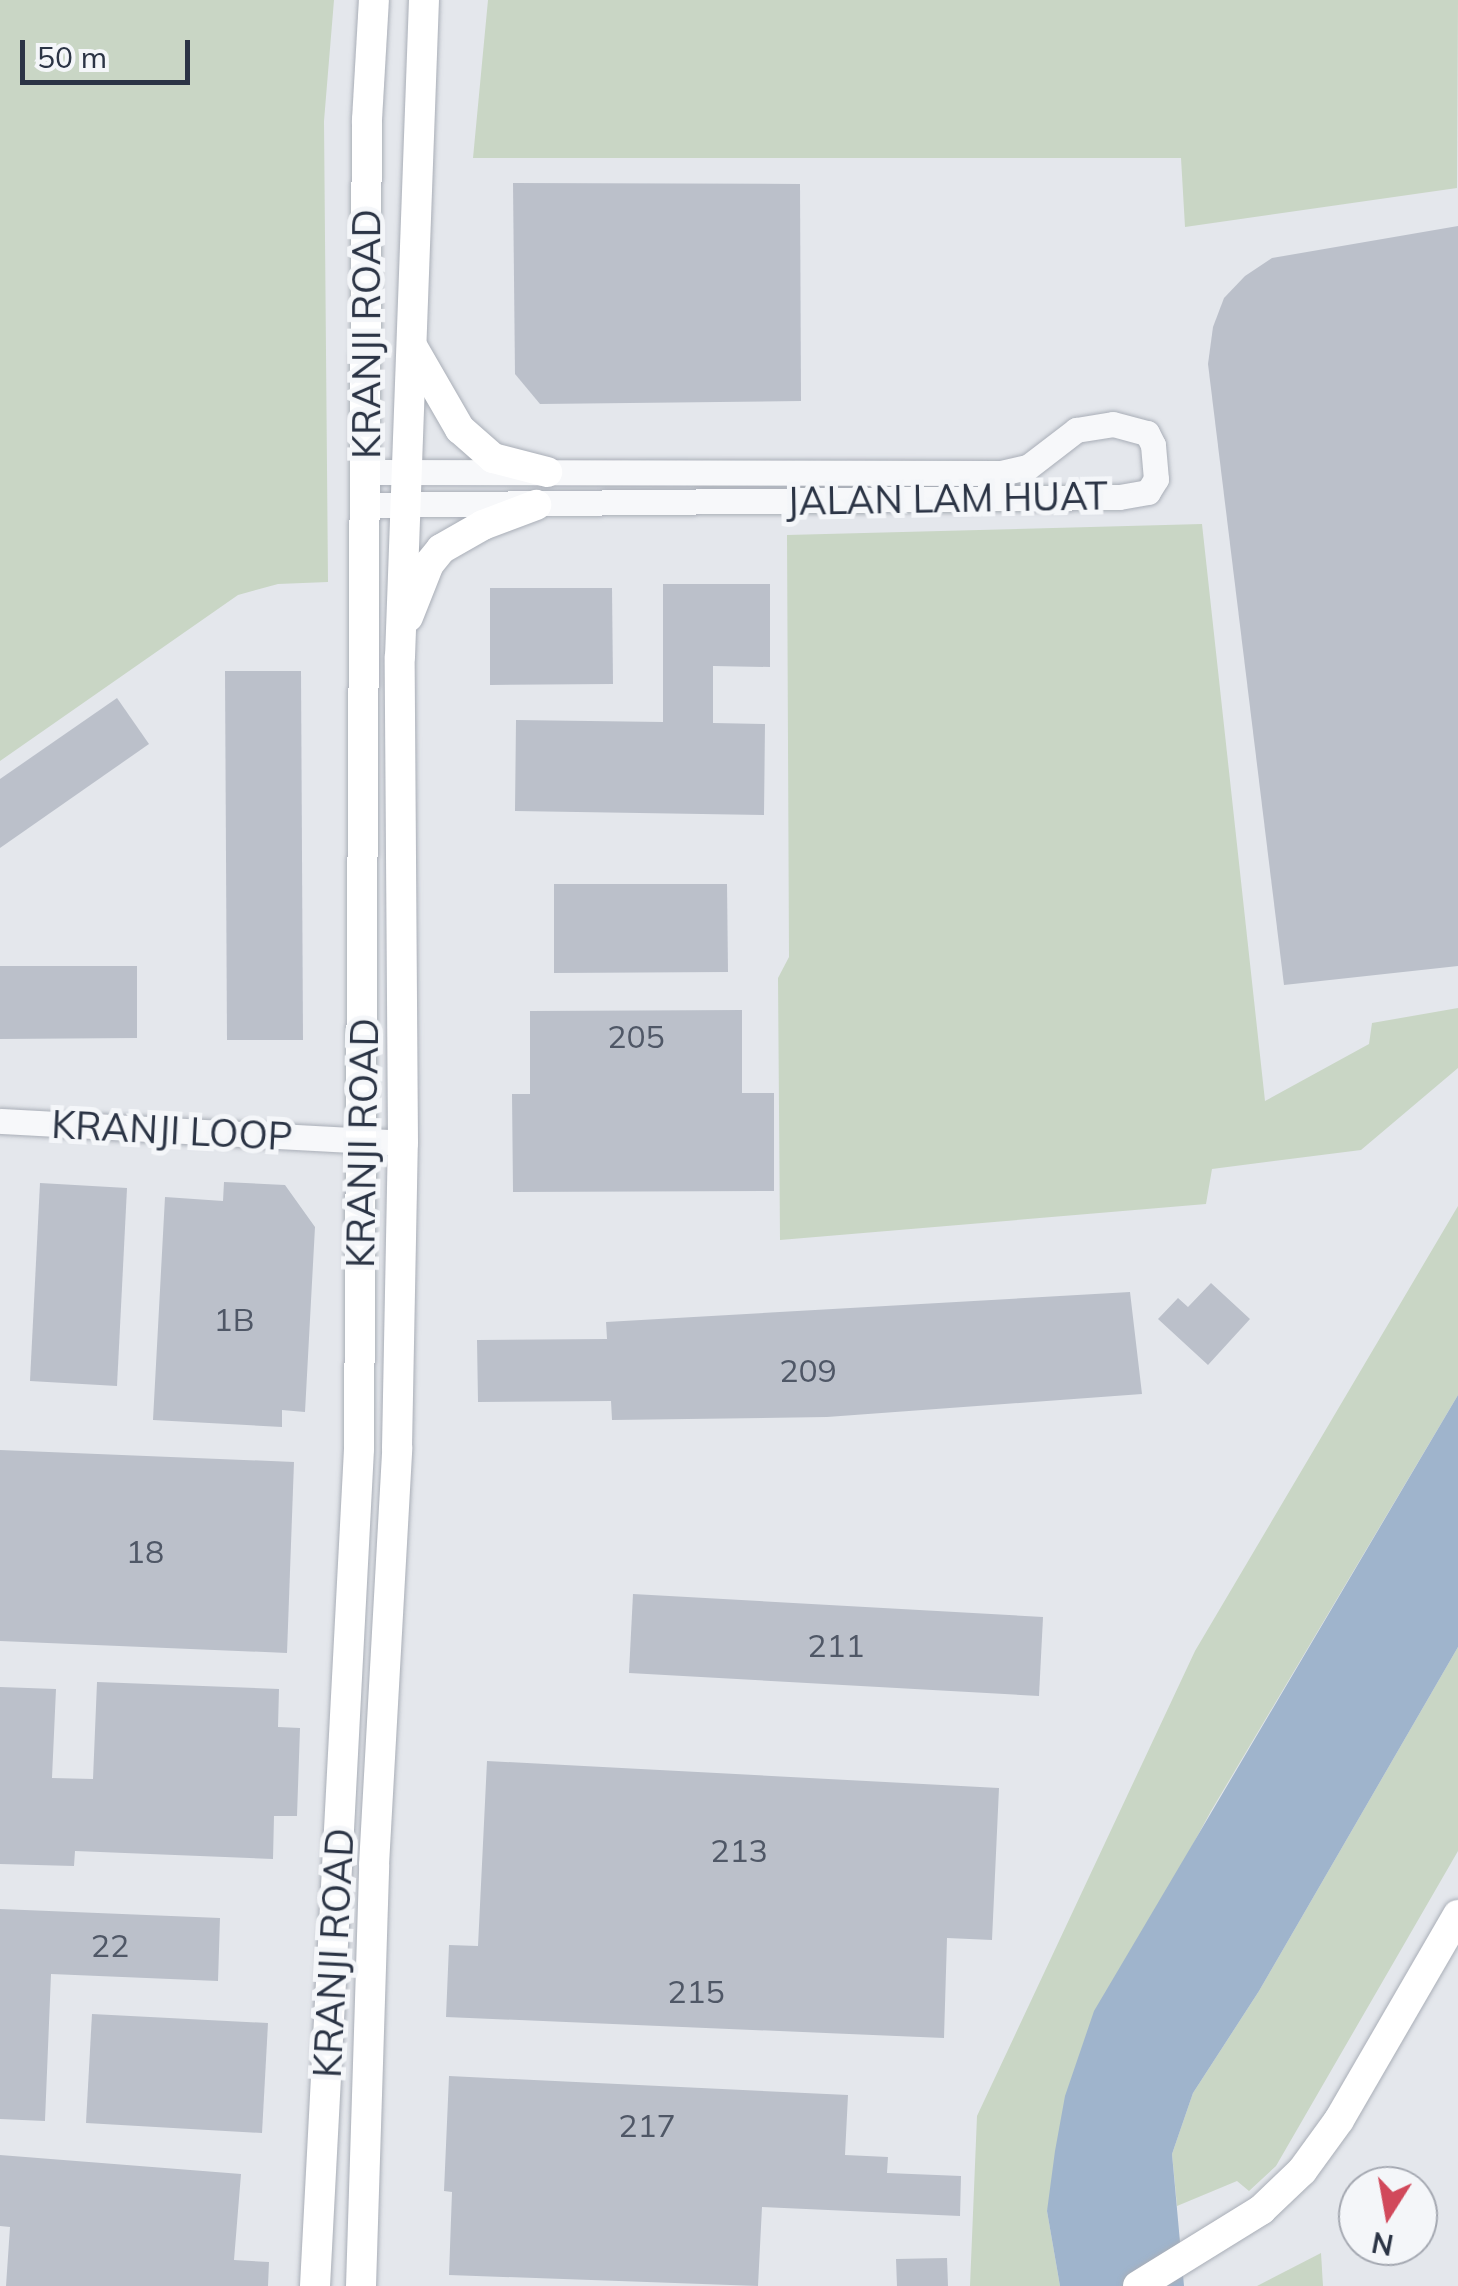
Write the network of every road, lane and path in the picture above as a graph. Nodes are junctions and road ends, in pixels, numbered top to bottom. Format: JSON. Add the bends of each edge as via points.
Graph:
{"nodes":[{"id":1,"x":374,"y":0,"type":"edge"},
{"id":2,"x":424,"y":0,"type":"edge"},
{"id":3,"x":418,"y":109,"type":"junction"},
{"id":4,"x":367,"y":120,"type":"junction"},
{"id":5,"x":411,"y":343,"type":"junction"},
{"id":6,"x":368,"y":472,"type":"junction"},
{"id":7,"x":404,"y":472,"type":"junction"},
{"id":8,"x":547,"y":472,"type":"junction"},
{"id":9,"x":403,"y":504,"type":"junction"},
{"id":10,"x":368,"y":505,"type":"junction"},
{"id":11,"x":536,"y":505,"type":"junction"},
{"id":12,"x":400,"y":634,"type":"junction"},
{"id":13,"x":0,"y":1121,"type":"edge"},
{"id":14,"x":363,"y":1142,"type":"junction"},
{"id":15,"x":403,"y":1143,"type":"junction"},
{"id":16,"x":1458,"y":1916,"type":"edge"},
{"id":17,"x":315,"y":2286,"type":"edge"},
{"id":18,"x":361,"y":2286,"type":"edge"},
{"id":19,"x":1138,"y":2286,"type":"edge"}],
"edges":[{"from":1,"to":4,"type":"main road","name":"KRANJI ROAD"},
{"from":2,"to":3,"type":"main road","name":"KRANJI ROAD"},
{"from":3,"to":4,"type":"main road"},
{"from":3,"to":5,"type":"main road","name":"KRANJI ROAD"},
{"from":4,"to":6,"type":"main road","name":"KRANJI ROAD"},
{"from":5,"to":7,"type":"main road","name":"KRANJI ROAD"},
{"from":5,"to":8,"type":"main road","via":[[460,429],[493,458]]},
{"from":6,"to":7,"type":"street","name":"JALAN LAM HUAT"},
{"from":6,"to":10,"type":"main road","name":"KRANJI ROAD"},
{"from":7,"to":8,"type":"street","name":"JALAN LAM HUAT"},
{"from":7,"to":9,"type":"main road","name":"KRANJI ROAD"},
{"from":8,"to":11,"type":"street","name":"JALAN LAM HUAT","via":[[1001,473],[1028,467],[1076,430],[1113,424],[1146,433],[1156,478],[1148,492],[1119,496]]},
{"from":9,"to":10,"type":"street","name":"JALAN LAM HUAT"},
{"from":9,"to":11,"type":"street","name":"JALAN LAM HUAT"},
{"from":9,"to":12,"type":"main road","name":"KRANJI ROAD"},
{"from":10,"to":14,"type":"main road","name":"KRANJI ROAD"},
{"from":11,"to":12,"type":"main road","via":[[441,549]]},
{"from":12,"to":15,"type":"main road","name":"KRANJI ROAD"},
{"from":13,"to":14,"type":"street","name":"KRANJI LOOP"},
{"from":14,"to":15,"type":"street","name":"KRANJI LOOP"},
{"from":14,"to":17,"type":"main road","name":"KRANJI ROAD","via":[[359,1449]]},
{"from":15,"to":18,"type":"main road","name":"KRANJI ROAD","via":[[397,1448],[374,1865]]},
{"from":16,"to":19,"type":"main road","via":[[1302,2171],[1261,2210]]}]}
